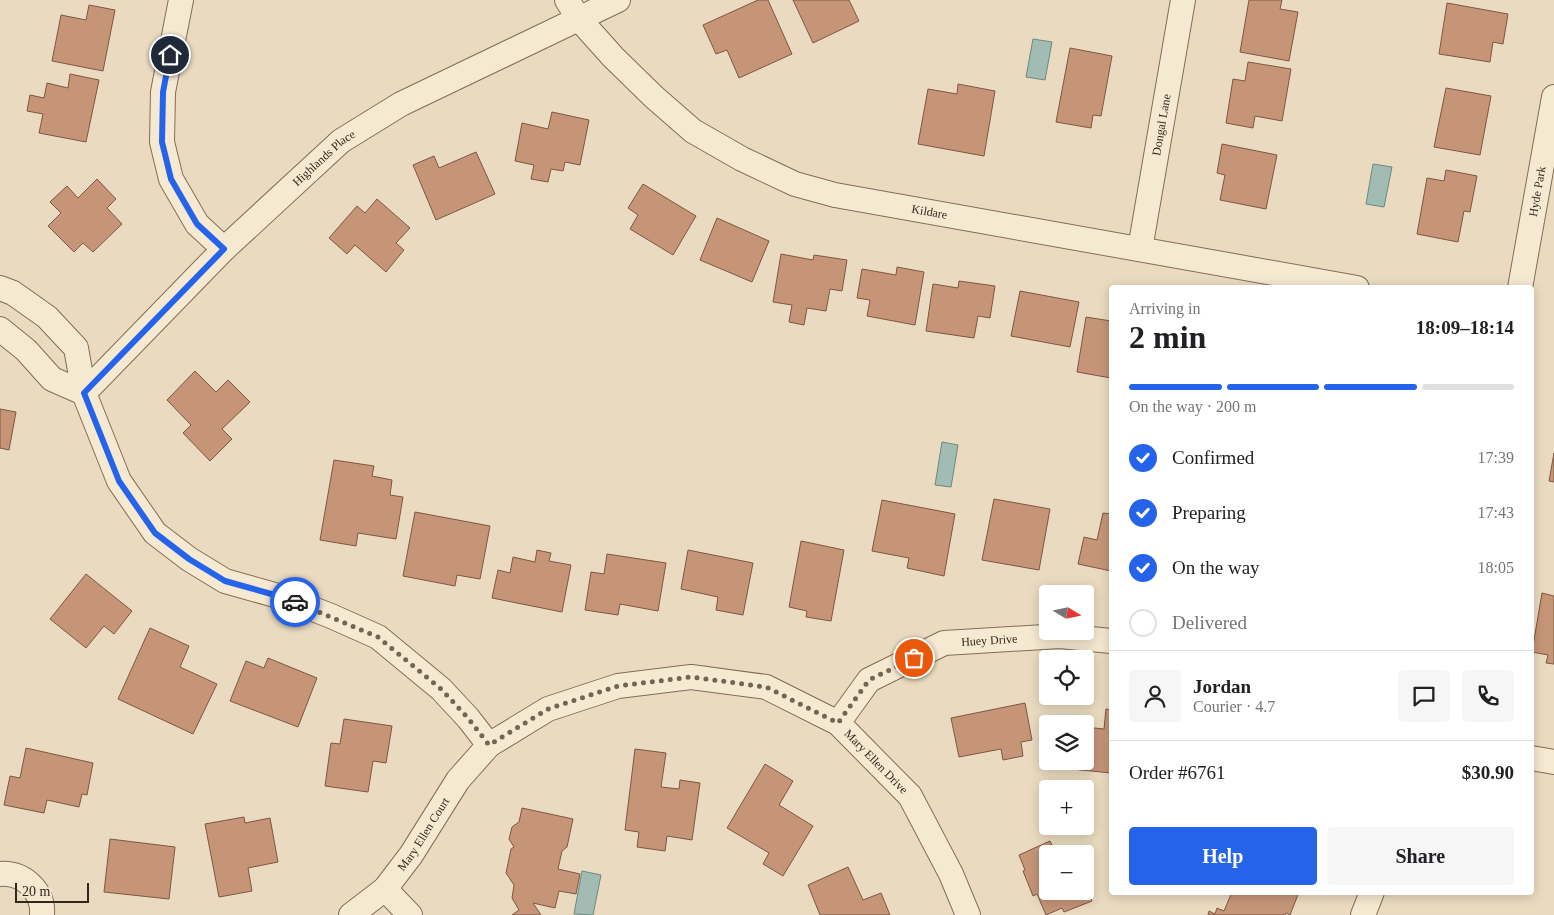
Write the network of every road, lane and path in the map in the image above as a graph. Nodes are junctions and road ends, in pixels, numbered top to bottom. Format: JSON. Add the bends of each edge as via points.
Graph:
{"nodes":[{"id":1,"x":181,"y":0,"type":"edge"},
{"id":2,"x":618,"y":0,"type":"edge"},
{"id":3,"x":1183,"y":0,"type":"edge"},
{"id":4,"x":574,"y":9,"type":"edge"},
{"id":5,"x":1554,"y":97,"type":"edge"},
{"id":6,"x":224,"y":249,"type":"junction"},
{"id":7,"x":1140,"y":249,"type":"junction"},
{"id":8,"x":1340,"y":285,"type":"edge"},
{"id":9,"x":1521,"y":285,"type":"edge"},
{"id":10,"x":0,"y":288,"type":"edge"},
{"id":11,"x":0,"y":329,"type":"edge"},
{"id":12,"x":84,"y":393,"type":"junction"},
{"id":13,"x":1109,"y":641,"type":"edge"},
{"id":14,"x":838,"y":723,"type":"junction"},
{"id":15,"x":489,"y":745,"type":"junction"},
{"id":16,"x":1534,"y":759,"type":"edge"},
{"id":17,"x":1554,"y":762,"type":"edge"},
{"id":18,"x":0,"y":874,"type":"edge"},
{"id":19,"x":385,"y":889,"type":"junction"},
{"id":20,"x":1371,"y":895,"type":"edge"},
{"id":21,"x":42,"y":915,"type":"edge"},
{"id":22,"x":350,"y":915,"type":"edge"},
{"id":23,"x":410,"y":915,"type":"edge"},
{"id":24,"x":968,"y":915,"type":"edge"},
{"id":25,"x":1363,"y":915,"type":"edge"}],
"edges":[{"from":1,"to":6,"type":"street","via":[[163,92],[162,142],[171,179],[197,224]]},
{"from":2,"to":4,"type":"street","name":"Highlands Place"},
{"from":3,"to":7,"type":"street","name":"Dongal Lane"},
{"from":4,"to":6,"type":"street","name":"Highlands Place","via":[[401,104],[341,141]]},
{"from":4,"to":7,"type":"street","name":"Kildare","via":[[627,70],[693,131],[795,184],[835,195]]},
{"from":5,"to":9,"type":"street","name":"Hyde Park"},
{"from":6,"to":12,"type":"street","name":"Highlands Place"},
{"from":7,"to":8,"type":"street","name":"Kildare"},
{"from":10,"to":12,"type":"street","via":[[13,293],[47,317],[76,348]]},
{"from":11,"to":12,"type":"street","via":[[26,350],[52,379]]},
{"from":12,"to":15,"type":"street","via":[[119,481],[155,533],[225,581],[282,597],[378,637],[441,689]]},
{"from":13,"to":14,"type":"street","name":"Huey Drive","via":[[1060,636],[944,643],[869,680]]},
{"from":14,"to":15,"type":"street","name":"Mary Ellen Drive","via":[[766,687],[691,677],[618,686],[548,709]]},
{"from":14,"to":24,"type":"street","name":"Mary Ellen Drive","via":[[910,796],[951,874]]},
{"from":15,"to":19,"type":"street","name":"Mary Ellen Court","via":[[458,780]]},
{"from":16,"to":17,"type":"street"},
{"from":18,"to":21,"type":"street","via":[[26,880],[41,900]]},
{"from":19,"to":22,"type":"street","name":"Mary Ellen Court"},
{"from":19,"to":23,"type":"street"},
{"from":20,"to":25,"type":"street"}]}
